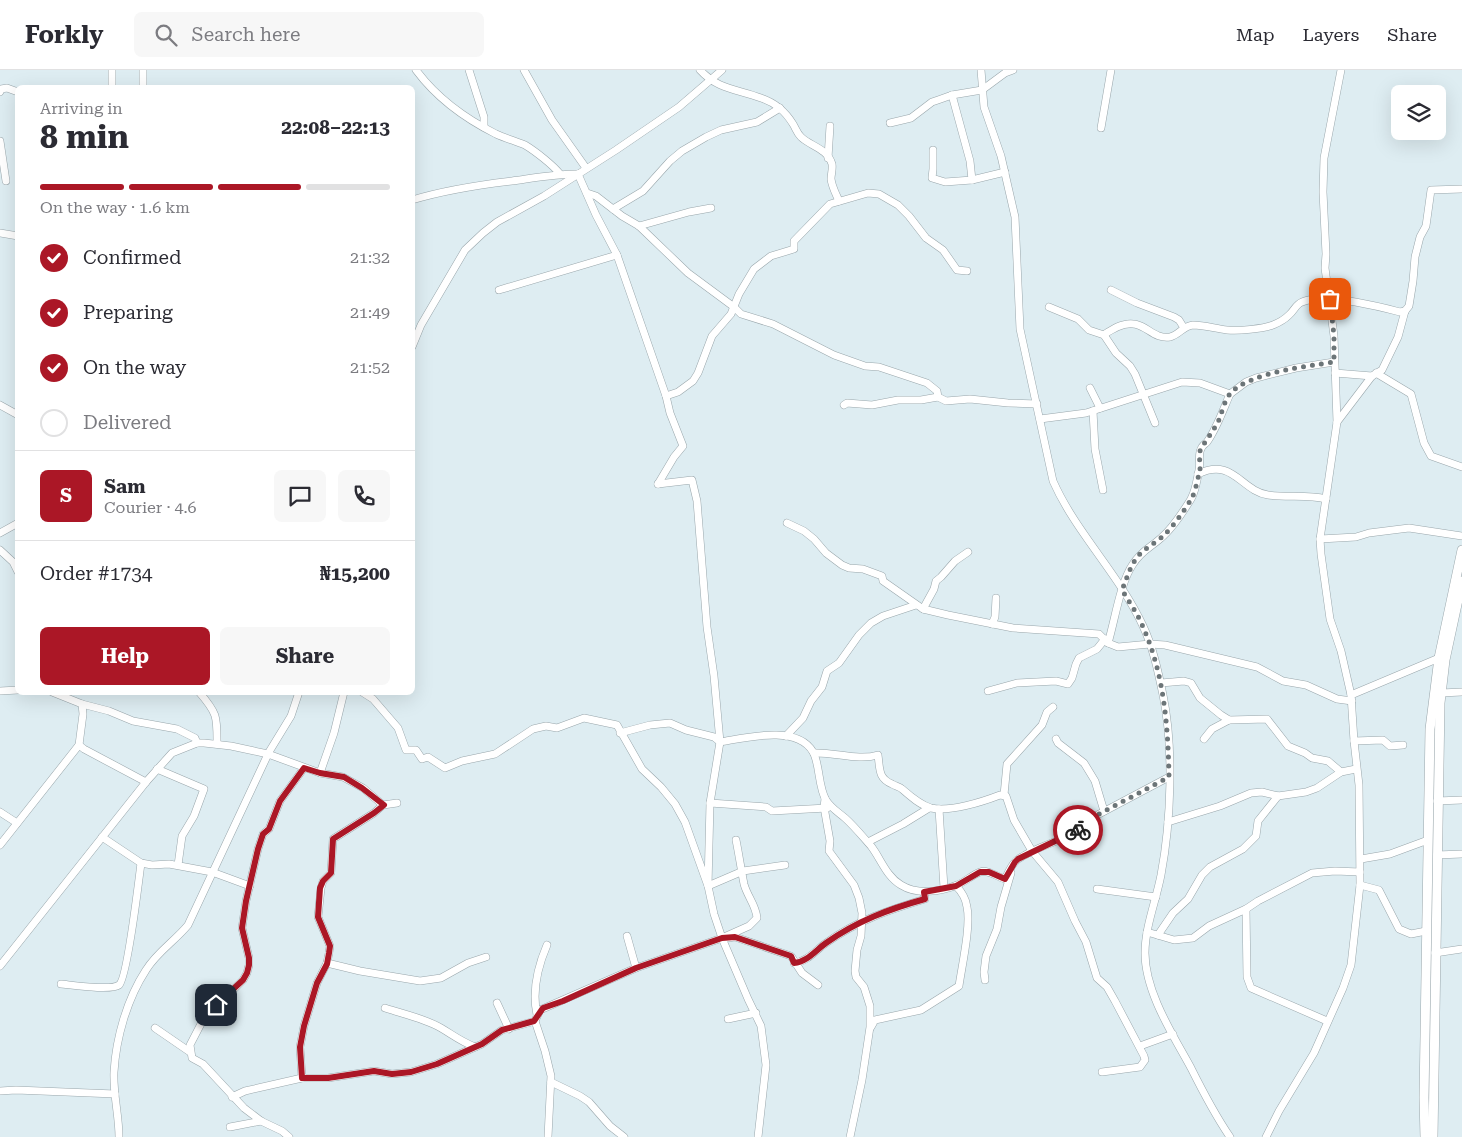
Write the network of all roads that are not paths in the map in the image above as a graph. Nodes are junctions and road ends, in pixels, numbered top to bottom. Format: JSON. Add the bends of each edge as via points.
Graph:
{"nodes":[{"id":1,"x":112,"y":70,"type":"edge"},
{"id":2,"x":143,"y":70,"type":"edge"},
{"id":3,"x":416,"y":70,"type":"edge"},
{"id":4,"x":470,"y":70,"type":"edge"},
{"id":5,"x":524,"y":70,"type":"edge"},
{"id":6,"x":700,"y":70,"type":"edge"},
{"id":7,"x":722,"y":70,"type":"edge"},
{"id":8,"x":981,"y":70,"type":"edge"},
{"id":9,"x":1013,"y":70,"type":"edge"},
{"id":10,"x":1111,"y":70,"type":"edge"},
{"id":11,"x":1341,"y":70,"type":"edge"},
{"id":12,"x":710,"y":80,"type":"junction"},
{"id":13,"x":112,"y":85,"type":"edge"},
{"id":14,"x":143,"y":85,"type":"edge"},
{"id":15,"x":982,"y":90,"type":"junction"},
{"id":16,"x":15,"y":91,"type":"edge"},
{"id":17,"x":0,"y":92,"type":"edge"},
{"id":18,"x":952,"y":95,"type":"junction"},
{"id":19,"x":780,"y":108,"type":"junction"},
{"id":20,"x":890,"y":123,"type":"dead end"},
{"id":21,"x":830,"y":126,"type":"dead end"},
{"id":22,"x":484,"y":127,"type":"junction"},
{"id":23,"x":1101,"y":128,"type":"dead end"},
{"id":24,"x":0,"y":141,"type":"edge"},
{"id":25,"x":933,"y":150,"type":"dead end"},
{"id":26,"x":828,"y":158,"type":"junction"},
{"id":27,"x":586,"y":168,"type":"junction"},
{"id":28,"x":1005,"y":172,"type":"junction"},
{"id":29,"x":560,"y":174,"type":"junction"},
{"id":30,"x":578,"y":174,"type":"junction"},
{"id":31,"x":972,"y":180,"type":"junction"},
{"id":32,"x":6,"y":181,"type":"dead end"},
{"id":33,"x":1462,"y":189,"type":"edge"},
{"id":34,"x":587,"y":193,"type":"junction"},
{"id":35,"x":415,"y":199,"type":"edge"},
{"id":36,"x":839,"y":201,"type":"junction"},
{"id":37,"x":711,"y":208,"type":"dead end"},
{"id":38,"x":613,"y":209,"type":"junction"},
{"id":39,"x":638,"y":226,"type":"junction"},
{"id":40,"x":0,"y":233,"type":"edge"},
{"id":41,"x":15,"y":236,"type":"edge"},
{"id":42,"x":617,"y":255,"type":"junction"},
{"id":43,"x":967,"y":272,"type":"dead end"},
{"id":44,"x":500,"y":290,"type":"dead end"},
{"id":45,"x":1111,"y":290,"type":"dead end"},
{"id":46,"x":1330,"y":299,"type":"junction"},
{"id":47,"x":1049,"y":307,"type":"dead end"},
{"id":48,"x":734,"y":308,"type":"junction"},
{"id":49,"x":1405,"y":311,"type":"junction"},
{"id":50,"x":1184,"y":328,"type":"junction"},
{"id":51,"x":1104,"y":335,"type":"junction"},
{"id":52,"x":415,"y":340,"type":"edge"},
{"id":53,"x":1334,"y":362,"type":"junction"},
{"id":54,"x":1334,"y":373,"type":"junction"},
{"id":55,"x":1374,"y":374,"type":"junction"},
{"id":56,"x":1090,"y":388,"type":"dead end"},
{"id":57,"x":1143,"y":394,"type":"junction"},
{"id":58,"x":1230,"y":394,"type":"junction"},
{"id":59,"x":666,"y":396,"type":"junction"},
{"id":60,"x":938,"y":397,"type":"junction"},
{"id":61,"x":1037,"y":404,"type":"junction"},
{"id":62,"x":0,"y":405,"type":"edge"},
{"id":63,"x":844,"y":405,"type":"dead end"},
{"id":64,"x":1097,"y":410,"type":"junction"},
{"id":65,"x":15,"y":412,"type":"edge"},
{"id":66,"x":1040,"y":419,"type":"junction"},
{"id":67,"x":1337,"y":422,"type":"junction"},
{"id":68,"x":1155,"y":423,"type":"dead end"},
{"id":69,"x":1462,"y":467,"type":"edge"},
{"id":70,"x":1198,"y":474,"type":"junction"},
{"id":71,"x":1103,"y":490,"type":"dead end"},
{"id":72,"x":1326,"y":499,"type":"junction"},
{"id":73,"x":787,"y":523,"type":"dead end"},
{"id":74,"x":15,"y":525,"type":"edge"},
{"id":75,"x":0,"y":533,"type":"edge"},
{"id":76,"x":1462,"y":536,"type":"edge"},
{"id":77,"x":1320,"y":539,"type":"junction"},
{"id":78,"x":0,"y":550,"type":"edge"},
{"id":79,"x":1462,"y":550,"type":"edge"},
{"id":80,"x":968,"y":552,"type":"dead end"},
{"id":81,"x":15,"y":566,"type":"edge"},
{"id":82,"x":1462,"y":581,"type":"edge"},
{"id":83,"x":1122,"y":590,"type":"junction"},
{"id":84,"x":996,"y":598,"type":"dead end"},
{"id":85,"x":920,"y":607,"type":"junction"},
{"id":86,"x":992,"y":624,"type":"junction"},
{"id":87,"x":1106,"y":641,"type":"junction"},
{"id":88,"x":1150,"y":644,"type":"junction"},
{"id":89,"x":1439,"y":658,"type":"junction"},
{"id":90,"x":1160,"y":683,"type":"junction"},
{"id":91,"x":0,"y":690,"type":"edge"},
{"id":92,"x":15,"y":690,"type":"edge"},
{"id":93,"x":988,"y":691,"type":"dead end"},
{"id":94,"x":1462,"y":692,"type":"edge"},
{"id":95,"x":1441,"y":693,"type":"junction"},
{"id":96,"x":60,"y":695,"type":"edge"},
{"id":97,"x":202,"y":695,"type":"edge"},
{"id":98,"x":298,"y":695,"type":"edge"},
{"id":99,"x":343,"y":695,"type":"edge"},
{"id":100,"x":366,"y":695,"type":"edge"},
{"id":101,"x":1352,"y":698,"type":"junction"},
{"id":102,"x":82,"y":704,"type":"junction"},
{"id":103,"x":1053,"y":707,"type":"dead end"},
{"id":104,"x":1229,"y":720,"type":"junction"},
{"id":105,"x":620,"y":733,"type":"junction"},
{"id":106,"x":786,"y":736,"type":"junction"},
{"id":107,"x":1056,"y":738,"type":"dead end"},
{"id":108,"x":1204,"y":739,"type":"dead end"},
{"id":109,"x":720,"y":742,"type":"junction"},
{"id":110,"x":1354,"y":742,"type":"junction"},
{"id":111,"x":197,"y":744,"type":"junction"},
{"id":112,"x":217,"y":744,"type":"junction"},
{"id":113,"x":79,"y":745,"type":"junction"},
{"id":114,"x":1403,"y":746,"type":"dead end"},
{"id":115,"x":814,"y":753,"type":"junction"},
{"id":116,"x":268,"y":754,"type":"junction"},
{"id":117,"x":304,"y":768,"type":"junction"},
{"id":118,"x":157,"y":769,"type":"junction"},
{"id":119,"x":1356,"y":769,"type":"junction"},
{"id":120,"x":1341,"y":772,"type":"junction"},
{"id":121,"x":320,"y":773,"type":"junction"},
{"id":122,"x":1169,"y":777,"type":"junction"},
{"id":123,"x":146,"y":782,"type":"junction"},
{"id":124,"x":1004,"y":795,"type":"junction"},
{"id":125,"x":1278,"y":796,"type":"junction"},
{"id":126,"x":825,"y":798,"type":"junction"},
{"id":127,"x":1462,"y":800,"type":"edge"},
{"id":128,"x":1437,"y":802,"type":"junction"},
{"id":129,"x":397,"y":804,"type":"dead end"},
{"id":130,"x":710,"y":804,"type":"junction"},
{"id":131,"x":384,"y":805,"type":"junction"},
{"id":132,"x":824,"y":807,"type":"junction"},
{"id":133,"x":930,"y":808,"type":"junction"},
{"id":134,"x":832,"y":809,"type":"junction"},
{"id":135,"x":939,"y":809,"type":"junction"},
{"id":136,"x":1104,"y":811,"type":"junction"},
{"id":137,"x":0,"y":812,"type":"edge"},
{"id":138,"x":1168,"y":822,"type":"junction"},
{"id":139,"x":17,"y":823,"type":"junction"},
{"id":140,"x":102,"y":837,"type":"junction"},
{"id":141,"x":736,"y":840,"type":"dead end"},
{"id":142,"x":1428,"y":840,"type":"junction"},
{"id":143,"x":868,"y":842,"type":"junction"},
{"id":144,"x":0,"y":845,"type":"edge"},
{"id":145,"x":709,"y":845,"type":"junction"},
{"id":146,"x":694,"y":849,"type":"junction"},
{"id":147,"x":1032,"y":851,"type":"junction"},
{"id":148,"x":1462,"y":854,"type":"edge"},
{"id":149,"x":1437,"y":855,"type":"junction"},
{"id":150,"x":1361,"y":859,"type":"junction"},
{"id":151,"x":141,"y":863,"type":"junction"},
{"id":152,"x":785,"y":865,"type":"dead end"},
{"id":153,"x":178,"y":866,"type":"junction"},
{"id":154,"x":1012,"y":867,"type":"junction"},
{"id":155,"x":743,"y":871,"type":"junction"},
{"id":156,"x":212,"y":872,"type":"junction"},
{"id":157,"x":1360,"y":872,"type":"junction"},
{"id":158,"x":1360,"y":885,"type":"junction"},
{"id":159,"x":250,"y":886,"type":"junction"},
{"id":160,"x":708,"y":886,"type":"junction"},
{"id":161,"x":956,"y":886,"type":"junction"},
{"id":162,"x":944,"y":888,"type":"junction"},
{"id":163,"x":1097,"y":889,"type":"dead end"},
{"id":164,"x":924,"y":892,"type":"junction"},
{"id":165,"x":1156,"y":897,"type":"junction"},
{"id":166,"x":1246,"y":909,"type":"junction"},
{"id":167,"x":862,"y":921,"type":"junction"},
{"id":168,"x":1426,"y":931,"type":"junction"},
{"id":169,"x":1147,"y":932,"type":"junction"},
{"id":170,"x":626,"y":936,"type":"dead end"},
{"id":171,"x":1158,"y":936,"type":"junction"},
{"id":172,"x":722,"y":938,"type":"junction"},
{"id":173,"x":547,"y":945,"type":"dead end"},
{"id":174,"x":1462,"y":949,"type":"edge"},
{"id":175,"x":1435,"y":952,"type":"junction"},
{"id":176,"x":486,"y":957,"type":"dead end"},
{"id":177,"x":794,"y":963,"type":"junction"},
{"id":178,"x":1,"y":964,"type":"edge"},
{"id":179,"x":327,"y":964,"type":"junction"},
{"id":180,"x":636,"y":968,"type":"junction"},
{"id":181,"x":985,"y":980,"type":"dead end"},
{"id":182,"x":61,"y":984,"type":"dead end"},
{"id":183,"x":818,"y":985,"type":"dead end"},
{"id":184,"x":497,"y":1003,"type":"dead end"},
{"id":185,"x":385,"y":1008,"type":"dead end"},
{"id":186,"x":756,"y":1013,"type":"junction"},
{"id":187,"x":536,"y":1018,"type":"junction"},
{"id":188,"x":728,"y":1020,"type":"dead end"},
{"id":189,"x":1327,"y":1021,"type":"junction"},
{"id":190,"x":870,"y":1027,"type":"junction"},
{"id":191,"x":155,"y":1028,"type":"dead end"},
{"id":192,"x":509,"y":1029,"type":"junction"},
{"id":193,"x":1173,"y":1034,"type":"junction"},
{"id":194,"x":1140,"y":1046,"type":"junction"},
{"id":195,"x":475,"y":1047,"type":"junction"},
{"id":196,"x":190,"y":1052,"type":"junction"},
{"id":197,"x":1102,"y":1072,"type":"dead end"},
{"id":198,"x":302,"y":1078,"type":"junction"},
{"id":199,"x":550,"y":1082,"type":"junction"},
{"id":200,"x":0,"y":1091,"type":"edge"},
{"id":201,"x":115,"y":1094,"type":"junction"},
{"id":202,"x":232,"y":1097,"type":"junction"},
{"id":203,"x":261,"y":1121,"type":"junction"},
{"id":204,"x":230,"y":1127,"type":"dead end"},
{"id":205,"x":119,"y":1137,"type":"edge"},
{"id":206,"x":289,"y":1137,"type":"edge"},
{"id":207,"x":548,"y":1137,"type":"edge"},
{"id":208,"x":624,"y":1137,"type":"edge"},
{"id":209,"x":758,"y":1137,"type":"edge"},
{"id":210,"x":850,"y":1137,"type":"edge"},
{"id":211,"x":1230,"y":1137,"type":"edge"},
{"id":212,"x":1266,"y":1137,"type":"edge"},
{"id":213,"x":1425,"y":1137,"type":"edge"},
{"id":214,"x":1433,"y":1137,"type":"edge"}],
"edges":[{"from":1,"to":13,"type":"street"},
{"from":2,"to":14,"type":"street"},
{"from":3,"to":22,"type":"street","via":[[460,112]]},
{"from":4,"to":22,"type":"street"},
{"from":5,"to":27,"type":"street","via":[[552,120]]},
{"from":6,"to":12,"type":"street"},
{"from":7,"to":12,"type":"street"},
{"from":8,"to":15,"type":"street"},
{"from":9,"to":15,"type":"street"},
{"from":10,"to":23,"type":"street"},
{"from":11,"to":46,"type":"street","via":[[1324,158],[1326,268]]},
{"from":12,"to":19,"type":"street"},
{"from":12,"to":27,"type":"street","via":[[679,106]]},
{"from":15,"to":18,"type":"street"},
{"from":15,"to":28,"type":"street","via":[[984,107]]},
{"from":16,"to":17,"type":"street","via":[[7,88]]},
{"from":18,"to":20,"type":"street","via":[[932,102],[911,118]]},
{"from":18,"to":31,"type":"street"},
{"from":19,"to":26,"type":"street","via":[[798,134],[806,142],[817,145]]},
{"from":19,"to":38,"type":"street","via":[[757,122],[721,130],[682,151],[643,191]]},
{"from":21,"to":26,"type":"street"},
{"from":22,"to":29,"type":"street","via":[[527,147]]},
{"from":24,"to":32,"type":"street"},
{"from":25,"to":31,"type":"street","via":[[932,178],[945,182]]},
{"from":26,"to":36,"type":"street"},
{"from":27,"to":30,"type":"street"},
{"from":28,"to":31,"type":"street"},
{"from":28,"to":61,"type":"street","via":[[1015,217],[1020,329]]},
{"from":29,"to":30,"type":"street"},
{"from":29,"to":35,"type":"street","via":[[434,193]]},
{"from":30,"to":34,"type":"street"},
{"from":30,"to":52,"type":"street","via":[[497,222],[465,250]]},
{"from":33,"to":49,"type":"street","via":[[1431,190],[1426,226],[1417,248]]},
{"from":34,"to":38,"type":"street"},
{"from":34,"to":42,"type":"street"},
{"from":36,"to":43,"type":"street","via":[[868,193],[879,194],[898,205],[926,238],[943,250],[957,270]]},
{"from":36,"to":48,"type":"street","via":[[830,204],[802,232],[794,241],[794,249],[771,256],[754,270]]},
{"from":37,"to":39,"type":"street"},
{"from":38,"to":39,"type":"street"},
{"from":39,"to":48,"type":"street","via":[[688,273]]},
{"from":40,"to":41,"type":"street"},
{"from":42,"to":44,"type":"street"},
{"from":42,"to":59,"type":"street"},
{"from":45,"to":50,"type":"street","via":[[1137,304],[1174,317]]},
{"from":46,"to":49,"type":"street"},
{"from":46,"to":50,"type":"street","via":[[1304,300],[1273,325],[1237,331],[1192,325]]},
{"from":46,"to":53,"type":"street"},
{"from":47,"to":51,"type":"street"},
{"from":48,"to":59,"type":"street","via":[[712,336],[693,381]]},
{"from":48,"to":60,"type":"street","via":[[834,355],[927,383]]},
{"from":49,"to":55,"type":"street","via":[[1387,362]]},
{"from":50,"to":51,"type":"street","via":[[1168,337],[1129,323]]},
{"from":51,"to":57,"type":"street","via":[[1130,366]]},
{"from":53,"to":54,"type":"street"},
{"from":53,"to":58,"type":"street","via":[[1256,378]]},
{"from":54,"to":55,"type":"street"},
{"from":54,"to":67,"type":"street"},
{"from":55,"to":67,"type":"street"},
{"from":55,"to":69,"type":"street","via":[[1411,394],[1424,443],[1431,456]]},
{"from":56,"to":64,"type":"street"},
{"from":57,"to":58,"type":"street","via":[[1182,382],[1200,383]]},
{"from":57,"to":64,"type":"street"},
{"from":57,"to":68,"type":"street"},
{"from":58,"to":70,"type":"street","via":[[1202,447]]},
{"from":59,"to":109,"type":"street","via":[[683,446],[658,484],[692,480],[697,501],[706,627]]},
{"from":60,"to":61,"type":"street"},
{"from":60,"to":63,"type":"street"},
{"from":61,"to":66,"type":"street"},
{"from":62,"to":65,"type":"street"},
{"from":64,"to":66,"type":"street"},
{"from":64,"to":71,"type":"street","via":[[1095,449]]},
{"from":66,"to":83,"type":"street","via":[[1061,498]]},
{"from":67,"to":72,"type":"street"},
{"from":70,"to":72,"type":"street","via":[[1208,469],[1220,470],[1235,475],[1269,496]]},
{"from":70,"to":83,"type":"street","via":[[1192,497],[1168,531],[1131,566]]},
{"from":72,"to":77,"type":"street"},
{"from":73,"to":85,"type":"street","via":[[804,531],[842,565],[882,576],[883,581]]},
{"from":74,"to":75,"type":"street"},
{"from":76,"to":77,"type":"street","via":[[1409,528]]},
{"from":77,"to":101,"type":"street","via":[[1330,619]]},
{"from":78,"to":81,"type":"street"},
{"from":79,"to":89,"type":"street"},
{"from":80,"to":85,"type":"street","via":[[955,560],[936,581]]},
{"from":82,"to":95,"type":"street"},
{"from":83,"to":87,"type":"street"},
{"from":83,"to":88,"type":"street"},
{"from":84,"to":86,"type":"street"},
{"from":85,"to":86,"type":"street"},
{"from":85,"to":106,"type":"street","via":[[883,616],[871,623],[839,663],[827,672],[822,688],[803,718]]},
{"from":86,"to":87,"type":"street","via":[[1100,634]]},
{"from":87,"to":88,"type":"street","via":[[1118,647]]},
{"from":87,"to":93,"type":"street","via":[[1080,658],[1068,684],[1056,681],[1017,683]]},
{"from":88,"to":90,"type":"street"},
{"from":88,"to":101,"type":"street","via":[[1181,648],[1257,667],[1283,681],[1306,685],[1337,699]]},
{"from":89,"to":101,"type":"street"},
{"from":89,"to":142,"type":"street","via":[[1430,729]]},
{"from":90,"to":104,"type":"street","via":[[1191,683],[1200,698]]},
{"from":90,"to":122,"type":"street","via":[[1168,738]]},
{"from":91,"to":92,"type":"street"},
{"from":94,"to":95,"type":"street"},
{"from":95,"to":128,"type":"street"},
{"from":96,"to":102,"type":"street"},
{"from":97,"to":112,"type":"street","via":[[217,717]]},
{"from":98,"to":116,"type":"street","via":[[291,716]]},
{"from":99,"to":121,"type":"street"},
{"from":100,"to":105,"type":"street","via":[[398,728],[406,750],[416,750],[422,759],[428,757],[444,768],[495,754],[533,729],[557,728],[577,719],[617,725]]},
{"from":101,"to":110,"type":"street"},
{"from":102,"to":111,"type":"street","via":[[133,721],[177,728],[195,738]]},
{"from":102,"to":113,"type":"street"},
{"from":103,"to":124,"type":"street","via":[[1007,764]]},
{"from":104,"to":108,"type":"street","via":[[1212,729]]},
{"from":104,"to":120,"type":"street","via":[[1267,719],[1288,746],[1312,758],[1328,761]]},
{"from":105,"to":109,"type":"street","via":[[670,723],[714,737]]},
{"from":105,"to":146,"type":"street","via":[[642,769],[675,804]]},
{"from":106,"to":109,"type":"street"},
{"from":106,"to":115,"type":"street","via":[[804,743]]},
{"from":107,"to":136,"type":"street","via":[[1088,768]]},
{"from":109,"to":130,"type":"street"},
{"from":110,"to":114,"type":"street","via":[[1383,740],[1390,746]]},
{"from":110,"to":119,"type":"street"},
{"from":111,"to":112,"type":"street"},
{"from":111,"to":118,"type":"street","via":[[172,753]]},
{"from":112,"to":116,"type":"street"},
{"from":113,"to":123,"type":"street"},
{"from":113,"to":139,"type":"street"},
{"from":115,"to":126,"type":"street"},
{"from":115,"to":133,"type":"street","via":[[858,758],[878,755],[881,778]]},
{"from":116,"to":117,"type":"street"},
{"from":116,"to":156,"type":"street"},
{"from":117,"to":121,"type":"street"},
{"from":117,"to":159,"type":"street","via":[[280,801],[269,829],[263,834]]},
{"from":118,"to":123,"type":"street"},
{"from":118,"to":153,"type":"street","via":[[204,789],[182,836]]},
{"from":119,"to":120,"type":"street"},
{"from":119,"to":150,"type":"street"},
{"from":120,"to":125,"type":"street","via":[[1317,788]]},
{"from":121,"to":131,"type":"street","via":[[354,782]]},
{"from":122,"to":136,"type":"street"},
{"from":122,"to":138,"type":"street"},
{"from":123,"to":140,"type":"street"},
{"from":124,"to":135,"type":"street"},
{"from":124,"to":147,"type":"street"},
{"from":125,"to":138,"type":"street","via":[[1251,793]]},
{"from":125,"to":171,"type":"street","via":[[1258,821],[1256,836],[1242,849],[1210,867]]},
{"from":126,"to":132,"type":"street"},
{"from":126,"to":134,"type":"street"},
{"from":127,"to":128,"type":"street"},
{"from":128,"to":149,"type":"street"},
{"from":129,"to":131,"type":"street"},
{"from":130,"to":132,"type":"street","via":[[772,810]]},
{"from":130,"to":145,"type":"street"},
{"from":131,"to":179,"type":"street","via":[[333,839],[331,873],[320,888],[318,917],[330,946]]},
{"from":132,"to":134,"type":"street"},
{"from":132,"to":167,"type":"street","via":[[829,851],[854,885]]},
{"from":133,"to":135,"type":"street"},
{"from":133,"to":143,"type":"street"},
{"from":134,"to":143,"type":"street","via":[[846,818]]},
{"from":135,"to":162,"type":"street"},
{"from":136,"to":147,"type":"street","via":[[1072,834]]},
{"from":137,"to":139,"type":"street"},
{"from":138,"to":165,"type":"street"},
{"from":139,"to":144,"type":"street"},
{"from":140,"to":151,"type":"street"},
{"from":140,"to":178,"type":"street"},
{"from":141,"to":155,"type":"street"},
{"from":142,"to":150,"type":"street","via":[[1390,854]]},
{"from":142,"to":168,"type":"street"},
{"from":143,"to":164,"type":"street","via":[[894,880],[902,886]]},
{"from":145,"to":146,"type":"street"},
{"from":145,"to":160,"type":"street"},
{"from":146,"to":160,"type":"street"},
{"from":147,"to":154,"type":"street"},
{"from":147,"to":194,"type":"street","via":[[1058,882],[1086,942],[1098,978],[1116,1001]]},
{"from":148,"to":149,"type":"street"},
{"from":149,"to":175,"type":"street"},
{"from":150,"to":157,"type":"street"},
{"from":151,"to":153,"type":"street"},
{"from":151,"to":182,"type":"street","via":[[120,984],[106,987]]},
{"from":152,"to":155,"type":"street"},
{"from":153,"to":156,"type":"street"},
{"from":154,"to":161,"type":"street","via":[[1005,879],[980,872]]},
{"from":154,"to":181,"type":"street","via":[[998,927],[986,956]]},
{"from":155,"to":160,"type":"street"},
{"from":155,"to":172,"type":"street","via":[[744,886],[757,910],[757,918],[750,926]]},
{"from":156,"to":159,"type":"street"},
{"from":156,"to":201,"type":"street","via":[[188,925],[146,969],[127,1010],[118,1042]]},
{"from":157,"to":158,"type":"street"},
{"from":157,"to":166,"type":"street","via":[[1312,873]]},
{"from":158,"to":168,"type":"street","via":[[1379,890],[1399,929],[1411,934]]},
{"from":158,"to":189,"type":"street","via":[[1351,965]]},
{"from":159,"to":196,"type":"street","via":[[242,928],[249,958],[247,973],[203,1020],[190,1045]]},
{"from":160,"to":172,"type":"street"},
{"from":161,"to":162,"type":"street"},
{"from":161,"to":190,"type":"street","via":[[967,907],[959,986],[921,1010],[875,1020]]},
{"from":162,"to":164,"type":"street"},
{"from":163,"to":165,"type":"street"},
{"from":164,"to":167,"type":"street","via":[[925,899]]},
{"from":165,"to":169,"type":"street"},
{"from":166,"to":171,"type":"street","via":[[1209,926],[1193,938],[1174,940]]},
{"from":166,"to":189,"type":"street","via":[[1247,977],[1251,988]]},
{"from":167,"to":177,"type":"street","via":[[803,962]]},
{"from":167,"to":190,"type":"street","via":[[855,971],[870,1006]]},
{"from":168,"to":213,"type":"street"},
{"from":169,"to":171,"type":"street"},
{"from":169,"to":193,"type":"street","via":[[1146,967],[1156,1000]]},
{"from":170,"to":180,"type":"street"},
{"from":172,"to":177,"type":"street","via":[[735,937],[791,956]]},
{"from":172,"to":180,"type":"street"},
{"from":172,"to":186,"type":"street"},
{"from":173,"to":187,"type":"street","via":[[539,967]]},
{"from":174,"to":175,"type":"street"},
{"from":175,"to":214,"type":"street"},
{"from":176,"to":179,"type":"street","via":[[441,978],[420,981]]},
{"from":177,"to":183,"type":"street"},
{"from":179,"to":198,"type":"street","via":[[317,983],[304,1026],[300,1047]]},
{"from":180,"to":187,"type":"street","via":[[543,1008]]},
{"from":184,"to":192,"type":"street"},
{"from":185,"to":195,"type":"street","via":[[428,1022]]},
{"from":186,"to":188,"type":"street"},
{"from":186,"to":209,"type":"street","via":[[766,1065]]},
{"from":187,"to":192,"type":"street"},
{"from":187,"to":199,"type":"street"},
{"from":189,"to":212,"type":"street","via":[[1314,1053]]},
{"from":190,"to":210,"type":"street"},
{"from":191,"to":196,"type":"street"},
{"from":192,"to":195,"type":"street"},
{"from":193,"to":194,"type":"street"},
{"from":193,"to":211,"type":"street"},
{"from":194,"to":197,"type":"street","via":[[1145,1060],[1140,1067]]},
{"from":195,"to":198,"type":"street","via":[[411,1072],[392,1074],[374,1071],[328,1078]]},
{"from":196,"to":202,"type":"street","via":[[192,1058],[203,1064]]},
{"from":198,"to":202,"type":"street"},
{"from":199,"to":207,"type":"street"},
{"from":199,"to":208,"type":"street","via":[[589,1102]]},
{"from":200,"to":201,"type":"street"},
{"from":201,"to":205,"type":"street"},
{"from":202,"to":203,"type":"street"},
{"from":203,"to":204,"type":"street"},
{"from":203,"to":206,"type":"street"}]}
